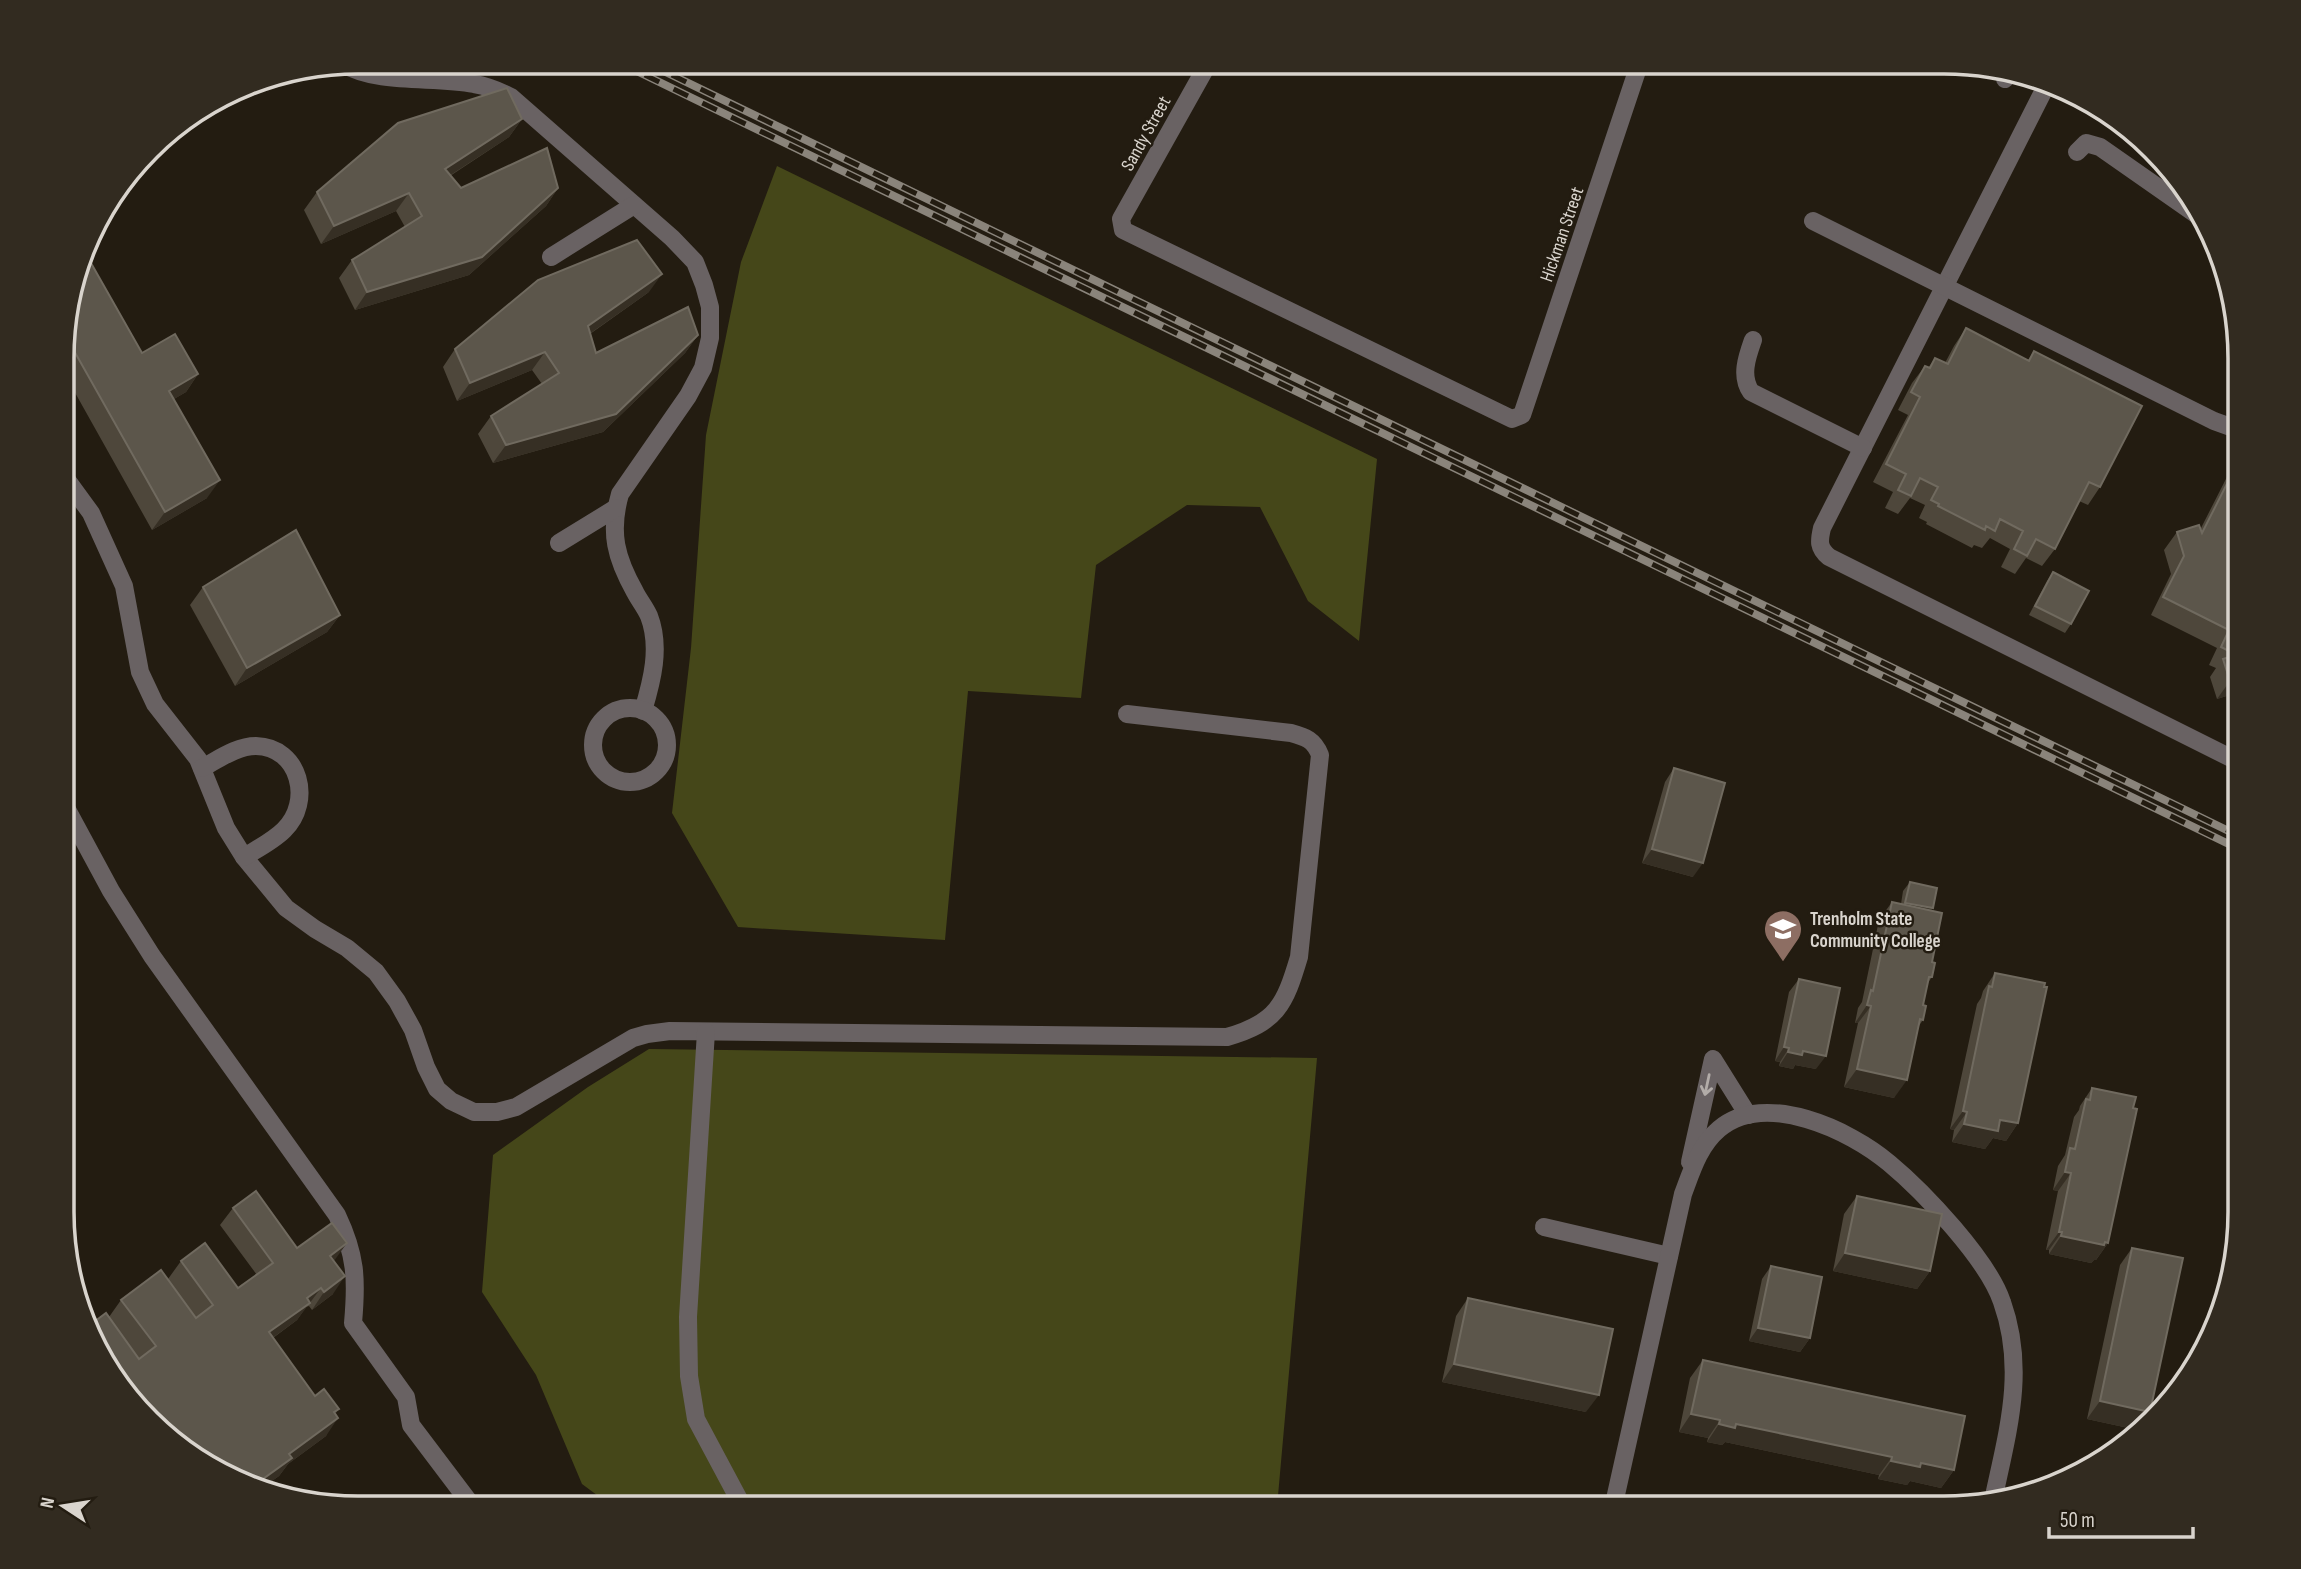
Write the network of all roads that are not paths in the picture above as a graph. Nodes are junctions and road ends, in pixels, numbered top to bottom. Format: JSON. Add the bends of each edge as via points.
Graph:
{"nodes":[{"id":1,"x":373,"y":74,"type":"edge"},
{"id":2,"x":1202,"y":74,"type":"edge"},
{"id":3,"x":1636,"y":74,"type":"edge"},
{"id":4,"x":2043,"y":92,"type":"edge"},
{"id":5,"x":2077,"y":152,"type":"dead end"},
{"id":6,"x":634,"y":205,"type":"junction"},
{"id":7,"x":2184,"y":207,"type":"edge"},
{"id":8,"x":1813,"y":221,"type":"dead end"},
{"id":9,"x":551,"y":257,"type":"dead end"},
{"id":10,"x":1944,"y":286,"type":"junction"},
{"id":11,"x":1753,"y":340,"type":"dead end"},
{"id":12,"x":1517,"y":418,"type":"joint"},
{"id":13,"x":2228,"y":426,"type":"edge"},
{"id":14,"x":1863,"y":448,"type":"junction"},
{"id":15,"x":74,"y":490,"type":"edge"},
{"id":16,"x":616,"y":508,"type":"junction"},
{"id":17,"x":559,"y":543,"type":"dead end"},
{"id":18,"x":643,"y":711,"type":"junction"},
{"id":19,"x":1127,"y":713,"type":"dead end"},
{"id":20,"x":2228,"y":757,"type":"edge"},
{"id":21,"x":202,"y":768,"type":"junction"},
{"id":22,"x":74,"y":823,"type":"edge"},
{"id":23,"x":244,"y":858,"type":"junction"},
{"id":24,"x":706,"y":1032,"type":"junction"},
{"id":25,"x":1748,"y":1115,"type":"junction"},
{"id":26,"x":1683,"y":1194,"type":"junction"},
{"id":27,"x":1544,"y":1227,"type":"dead end"},
{"id":28,"x":1669,"y":1256,"type":"junction"},
{"id":29,"x":1995,"y":1491,"type":"edge"},
{"id":30,"x":465,"y":1496,"type":"edge"},
{"id":31,"x":737,"y":1496,"type":"edge"},
{"id":32,"x":1616,"y":1496,"type":"edge"}],
"edges":[{"from":1,"to":6,"type":"street","via":[[472,83],[511,97]]},
{"from":2,"to":12,"type":"street","name":"Sandy Street","via":[[1121,219],[1123,230],[1489,409]]},
{"from":3,"to":12,"type":"street","name":"Hickman Street","via":[[1522,415]]},
{"from":4,"to":10,"type":"street"},
{"from":5,"to":7,"type":"street","via":[[2086,143],[2100,147]]},
{"from":6,"to":9,"type":"street"},
{"from":6,"to":16,"type":"street","via":[[695,262],[710,307],[710,338],[703,368],[688,396],[620,495]]},
{"from":8,"to":10,"type":"street"},
{"from":10,"to":13,"type":"street"},
{"from":10,"to":14,"type":"street"},
{"from":11,"to":14,"type":"street","via":[[1745,373],[1751,392]]},
{"from":14,"to":20,"type":"street","via":[[1822,528],[1821,551],[1829,558]]},
{"from":15,"to":21,"type":"street","via":[[91,513],[124,586],[140,672],[155,704]]},
{"from":16,"to":17,"type":"street"},
{"from":16,"to":18,"type":"street","via":[[614,537],[619,561],[649,616],[653,638],[655,662]]},
{"from":18,"to":18,"type":"street","via":[[615,711],[597,727],[593,739],[597,763],[615,779],[639,781],[650,776],[665,756],[664,732],[659,722]]},
{"from":19,"to":24,"type":"street","via":[[1290,733],[1316,744],[1320,755],[1299,957],[1282,1003],[1269,1019],[1227,1037]]},
{"from":21,"to":23,"type":"street","via":[[226,828]]},
{"from":21,"to":23,"type":"street","via":[[241,748],[270,748],[293,764],[300,793],[295,814],[286,830]]},
{"from":22,"to":30,"type":"street","via":[[152,956],[337,1214],[347,1234],[356,1279],[352,1323],[406,1397],[411,1425]]},
{"from":23,"to":24,"type":"street","via":[[286,908],[376,972],[413,1030],[437,1089],[474,1112],[516,1107],[633,1038],[670,1031]]},
{"from":24,"to":31,"type":"street","via":[[688,1317],[689,1376],[696,1419]]},
{"from":25,"to":26,"type":"street","via":[[1720,1129],[1698,1154]]},
{"from":25,"to":26,"type":"street","one_way":true,"via":[[1713,1059]]},
{"from":25,"to":29,"type":"street","via":[[1793,1115],[1842,1132],[1888,1162],[1926,1196],[1967,1245],[2002,1301],[2015,1366],[2014,1402]]},
{"from":26,"to":28,"type":"street"},
{"from":27,"to":28,"type":"street"},
{"from":28,"to":32,"type":"street"}]}
